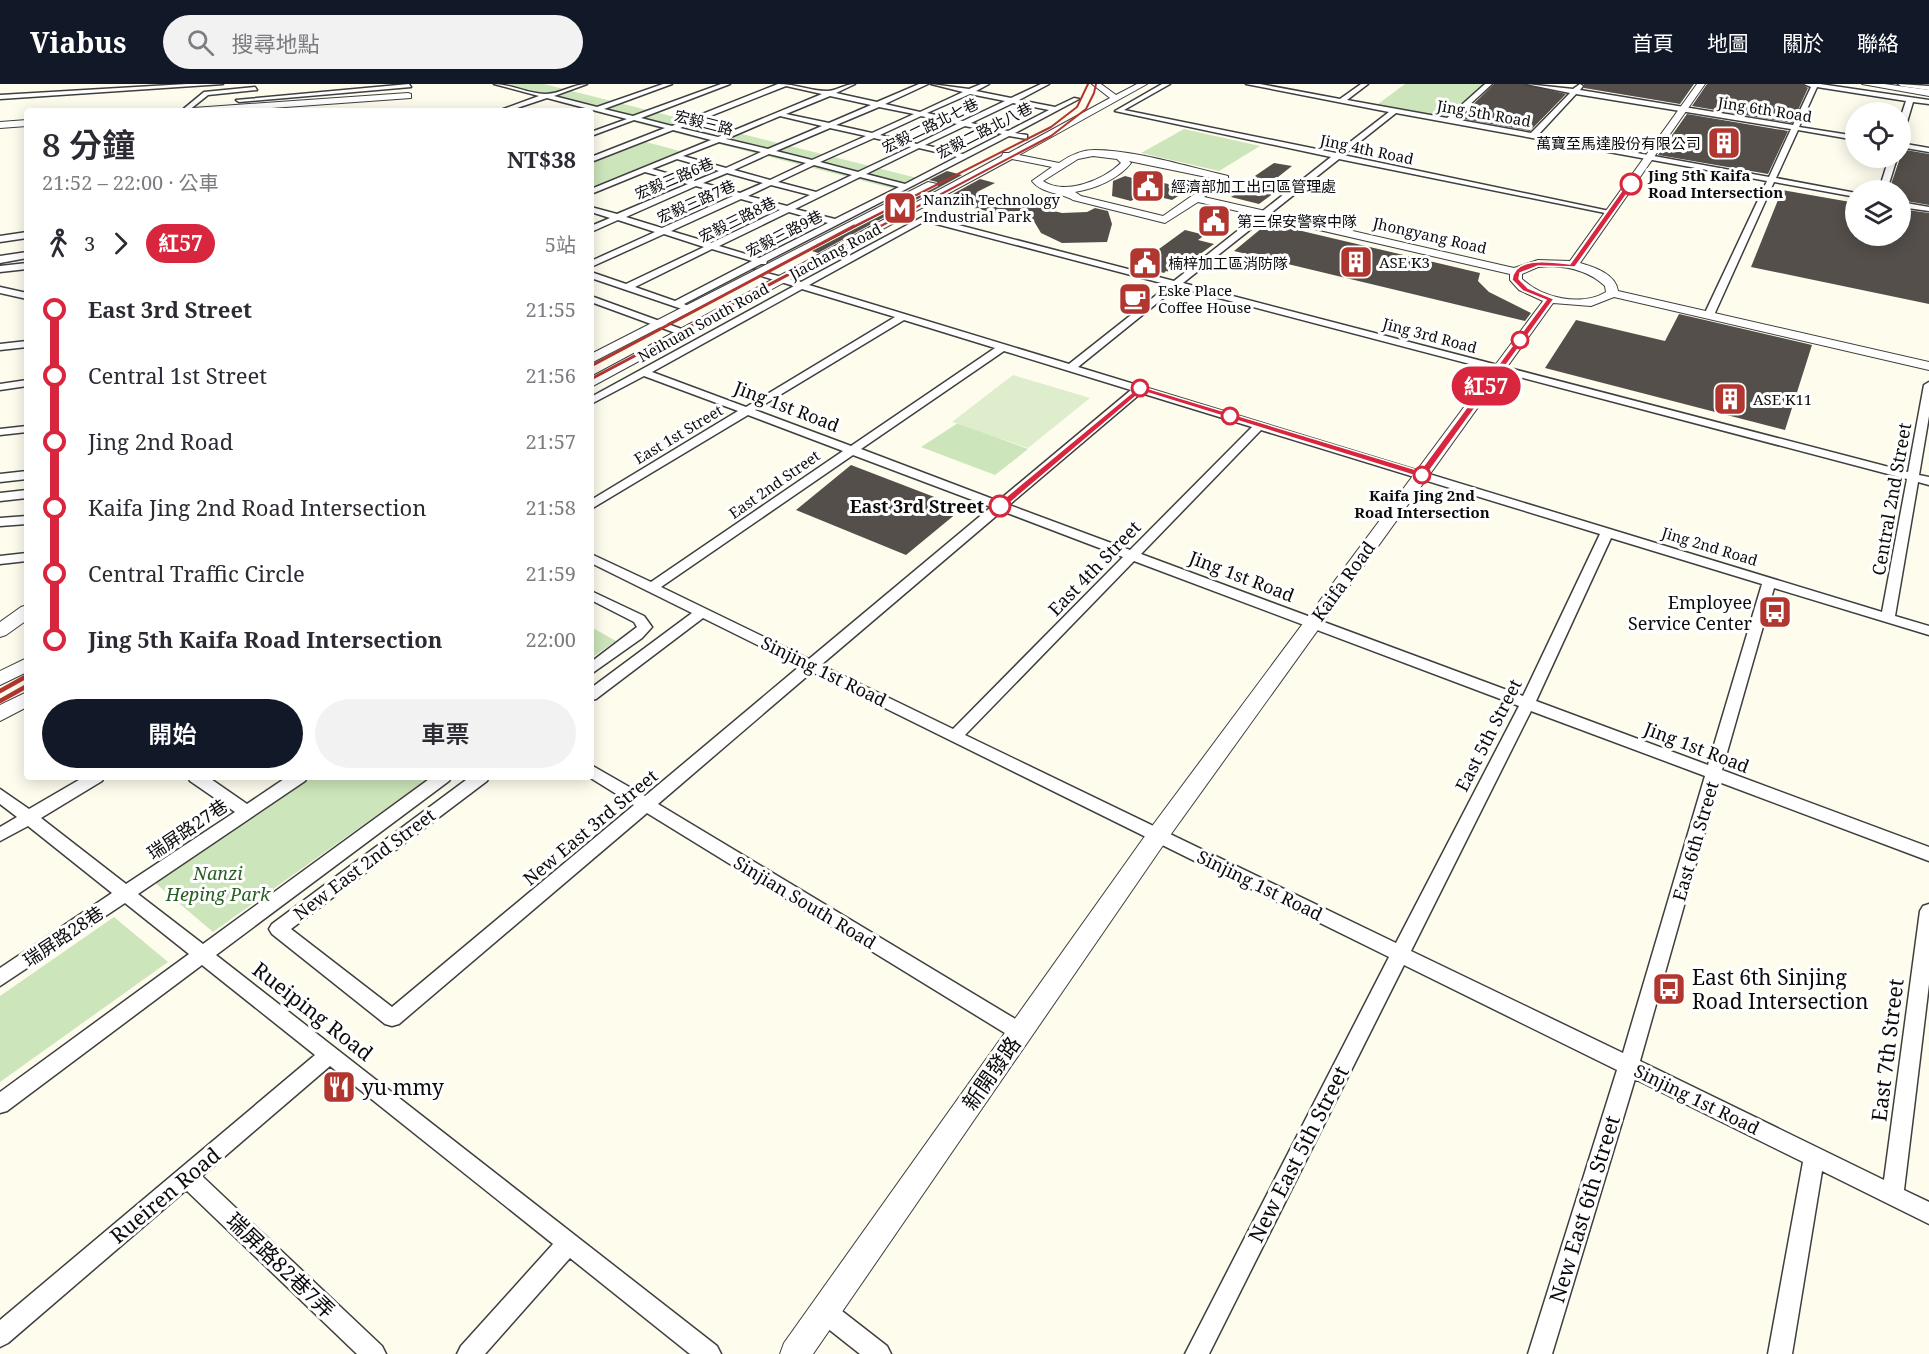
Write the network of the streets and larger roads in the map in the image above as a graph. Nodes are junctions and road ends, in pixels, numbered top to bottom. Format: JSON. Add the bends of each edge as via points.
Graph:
{"nodes":[{"id":1,"x":220,"y":84,"type":"edge"},
{"id":2,"x":502,"y":84,"type":"edge"},
{"id":3,"x":584,"y":84,"type":"edge"},
{"id":4,"x":669,"y":84,"type":"edge"},
{"id":5,"x":727,"y":84,"type":"edge"},
{"id":6,"x":785,"y":84,"type":"edge"},
{"id":7,"x":852,"y":84,"type":"edge"},
{"id":8,"x":925,"y":84,"type":"edge"},
{"id":9,"x":934,"y":84,"type":"edge"},
{"id":10,"x":986,"y":84,"type":"edge"},
{"id":11,"x":1046,"y":84,"type":"edge"},
{"id":12,"x":1096,"y":84,"type":"edge"},
{"id":13,"x":1143,"y":84,"type":"edge"},
{"id":14,"x":1167,"y":84,"type":"edge"},
{"id":15,"x":1249,"y":84,"type":"edge"},
{"id":16,"x":1365,"y":84,"type":"edge"},
{"id":17,"x":1489,"y":84,"type":"edge"},
{"id":18,"x":1529,"y":84,"type":"edge"},
{"id":19,"x":1581,"y":84,"type":"edge"},
{"id":20,"x":1701,"y":84,"type":"edge"},
{"id":21,"x":1849,"y":84,"type":"edge"},
{"id":22,"x":1866,"y":84,"type":"edge"},
{"id":23,"x":1881,"y":84,"type":"edge"},
{"id":24,"x":1901,"y":84,"type":"edge"},
{"id":25,"x":1264,"y":85,"type":"edge"},
{"id":26,"x":1811,"y":85,"type":"edge"},
{"id":27,"x":265,"y":88,"type":"dead end"},
{"id":28,"x":1116,"y":90,"type":"edge"},
{"id":29,"x":408,"y":91,"type":"edge"},
{"id":30,"x":394,"y":92,"type":"edge"},
{"id":31,"x":970,"y":92,"type":"junction"},
{"id":32,"x":1574,"y":92,"type":"junction"},
{"id":33,"x":1929,"y":92,"type":"edge"},
{"id":34,"x":828,"y":94,"type":"junction"},
{"id":35,"x":547,"y":96,"type":"junction"},
{"id":36,"x":0,"y":97,"type":"edge"},
{"id":37,"x":1076,"y":99,"type":"dead end"},
{"id":38,"x":239,"y":100,"type":"dead end"},
{"id":39,"x":561,"y":100,"type":"junction"},
{"id":40,"x":1012,"y":100,"type":"junction"},
{"id":41,"x":1910,"y":100,"type":"joint"},
{"id":42,"x":1341,"y":101,"type":"junction"},
{"id":43,"x":1929,"y":102,"type":"edge"},
{"id":44,"x":878,"y":105,"type":"junction"},
{"id":45,"x":188,"y":108,"type":"edge"},
{"id":46,"x":225,"y":108,"type":"edge"},
{"id":47,"x":262,"y":108,"type":"edge"},
{"id":48,"x":391,"y":108,"type":"edge"},
{"id":49,"x":405,"y":108,"type":"edge"},
{"id":50,"x":510,"y":108,"type":"edge"},
{"id":51,"x":536,"y":108,"type":"edge"},
{"id":52,"x":587,"y":108,"type":"edge"},
{"id":53,"x":1053,"y":109,"type":"junction"},
{"id":54,"x":1683,"y":109,"type":"junction"},
{"id":55,"x":594,"y":110,"type":"edge"},
{"id":56,"x":1394,"y":111,"type":"junction"},
{"id":57,"x":778,"y":114,"type":"junction"},
{"id":58,"x":921,"y":114,"type":"junction"},
{"id":59,"x":634,"y":118,"type":"junction"},
{"id":60,"x":1448,"y":121,"type":"junction"},
{"id":61,"x":964,"y":124,"type":"junction"},
{"id":62,"x":24,"y":125,"type":"edge"},
{"id":63,"x":829,"y":125,"type":"junction"},
{"id":64,"x":0,"y":127,"type":"edge"},
{"id":65,"x":673,"y":128,"type":"junction"},
{"id":66,"x":1796,"y":128,"type":"junction"},
{"id":67,"x":594,"y":133,"type":"edge"},
{"id":68,"x":1007,"y":133,"type":"junction"},
{"id":69,"x":594,"y":135,"type":"edge"},
{"id":70,"x":873,"y":136,"type":"junction"},
{"id":71,"x":1533,"y":136,"type":"junction"},
{"id":72,"x":1845,"y":136,"type":"edge"},
{"id":73,"x":1024,"y":137,"type":"junction"},
{"id":74,"x":720,"y":140,"type":"junction"},
{"id":75,"x":630,"y":145,"type":"junction"},
{"id":76,"x":918,"y":146,"type":"junction"},
{"id":77,"x":1911,"y":147,"type":"edge"},
{"id":78,"x":1929,"y":150,"type":"edge"},
{"id":79,"x":768,"y":152,"type":"junction"},
{"id":80,"x":995,"y":152,"type":"junction"},
{"id":81,"x":962,"y":156,"type":"junction"},
{"id":82,"x":1011,"y":156,"type":"junction"},
{"id":83,"x":1336,"y":156,"type":"junction"},
{"id":84,"x":677,"y":157,"type":"junction"},
{"id":85,"x":594,"y":158,"type":"edge"},
{"id":86,"x":1649,"y":158,"type":"junction"},
{"id":87,"x":1122,"y":159,"type":"junction"},
{"id":88,"x":813,"y":163,"type":"junction"},
{"id":89,"x":1060,"y":166,"type":"junction"},
{"id":90,"x":646,"y":170,"type":"junction"},
{"id":91,"x":726,"y":170,"type":"junction"},
{"id":92,"x":859,"y":175,"type":"junction"},
{"id":93,"x":1771,"y":180,"type":"junction"},
{"id":94,"x":771,"y":182,"type":"junction"},
{"id":95,"x":695,"y":183,"type":"junction"},
{"id":96,"x":905,"y":186,"type":"junction"},
{"id":97,"x":594,"y":191,"type":"edge"},
{"id":98,"x":1066,"y":191,"type":"junction"},
{"id":99,"x":1845,"y":193,"type":"edge"},
{"id":100,"x":818,"y":195,"type":"junction"},
{"id":101,"x":741,"y":196,"type":"junction"},
{"id":102,"x":1196,"y":198,"type":"junction"},
{"id":103,"x":1911,"y":206,"type":"edge"},
{"id":104,"x":788,"y":209,"type":"junction"},
{"id":105,"x":1929,"y":209,"type":"edge"},
{"id":106,"x":594,"y":210,"type":"edge"},
{"id":107,"x":1610,"y":212,"type":"junction"},
{"id":108,"x":1263,"y":214,"type":"junction"},
{"id":109,"x":618,"y":217,"type":"junction"},
{"id":110,"x":924,"y":218,"type":"joint"},
{"id":111,"x":835,"y":222,"type":"junction"},
{"id":112,"x":594,"y":228,"type":"edge"},
{"id":113,"x":663,"y":231,"type":"junction"},
{"id":114,"x":24,"y":235,"type":"edge"},
{"id":115,"x":0,"y":239,"type":"edge"},
{"id":116,"x":712,"y":246,"type":"junction"},
{"id":117,"x":24,"y":255,"type":"edge"},
{"id":118,"x":0,"y":260,"type":"edge"},
{"id":119,"x":594,"y":263,"type":"edge"},
{"id":120,"x":772,"y":264,"type":"junction"},
{"id":121,"x":24,"y":266,"type":"edge"},
{"id":122,"x":759,"y":266,"type":"junction"},
{"id":123,"x":1572,"y":266,"type":"junction"},
{"id":124,"x":0,"y":269,"type":"edge"},
{"id":125,"x":796,"y":272,"type":"junction"},
{"id":126,"x":1516,"y":272,"type":"junction"},
{"id":127,"x":594,"y":276,"type":"edge"},
{"id":128,"x":784,"y":279,"type":"junction"},
{"id":129,"x":1174,"y":283,"type":"junction"},
{"id":130,"x":803,"y":284,"type":"junction"},
{"id":131,"x":627,"y":287,"type":"junction"},
{"id":132,"x":0,"y":290,"type":"edge"},
{"id":133,"x":1612,"y":293,"type":"junction"},
{"id":134,"x":24,"y":295,"type":"edge"},
{"id":135,"x":1550,"y":299,"type":"junction"},
{"id":136,"x":594,"y":300,"type":"edge"},
{"id":137,"x":676,"y":304,"type":"junction"},
{"id":138,"x":689,"y":309,"type":"junction"},
{"id":139,"x":1709,"y":315,"type":"junction"},
{"id":140,"x":904,"y":316,"type":"junction"},
{"id":141,"x":659,"y":324,"type":"junction"},
{"id":142,"x":684,"y":333,"type":"junction"},
{"id":143,"x":24,"y":344,"type":"edge"},
{"id":144,"x":1004,"y":346,"type":"junction"},
{"id":145,"x":0,"y":347,"type":"edge"},
{"id":146,"x":594,"y":357,"type":"edge"},
{"id":147,"x":1929,"y":366,"type":"edge"},
{"id":148,"x":1071,"y":367,"type":"junction"},
{"id":149,"x":1499,"y":368,"type":"junction"},
{"id":150,"x":643,"y":372,"type":"junction"},
{"id":151,"x":594,"y":381,"type":"edge"},
{"id":152,"x":24,"y":383,"type":"edge"},
{"id":153,"x":1929,"y":385,"type":"edge"},
{"id":154,"x":0,"y":387,"type":"edge"},
{"id":155,"x":1140,"y":388,"type":"junction"},
{"id":156,"x":594,"y":399,"type":"edge"},
{"id":157,"x":745,"y":411,"type":"junction"},
{"id":158,"x":1260,"y":425,"type":"junction"},
{"id":159,"x":24,"y":429,"type":"edge"},
{"id":160,"x":0,"y":432,"type":"edge"},
{"id":161,"x":850,"y":450,"type":"junction"},
{"id":162,"x":24,"y":475,"type":"edge"},
{"id":163,"x":1422,"y":475,"type":"junction"},
{"id":164,"x":1913,"y":477,"type":"junction"},
{"id":165,"x":0,"y":478,"type":"edge"},
{"id":166,"x":1929,"y":481,"type":"edge"},
{"id":167,"x":24,"y":494,"type":"edge"},
{"id":168,"x":0,"y":496,"type":"edge"},
{"id":169,"x":594,"y":502,"type":"edge"},
{"id":170,"x":1000,"y":506,"type":"junction"},
{"id":171,"x":24,"y":520,"type":"edge"},
{"id":172,"x":0,"y":522,"type":"edge"},
{"id":173,"x":1607,"y":532,"type":"junction"},
{"id":174,"x":1131,"y":556,"type":"junction"},
{"id":175,"x":24,"y":557,"type":"edge"},
{"id":176,"x":594,"y":559,"type":"edge"},
{"id":177,"x":0,"y":560,"type":"edge"},
{"id":178,"x":1768,"y":582,"type":"junction"},
{"id":179,"x":652,"y":587,"type":"junction"},
{"id":180,"x":594,"y":596,"type":"edge"},
{"id":181,"x":702,"y":612,"type":"junction"},
{"id":182,"x":24,"y":613,"type":"edge"},
{"id":183,"x":1888,"y":618,"type":"junction"},
{"id":184,"x":1312,"y":624,"type":"junction"},
{"id":185,"x":0,"y":631,"type":"edge"},
{"id":186,"x":1929,"y":631,"type":"edge"},
{"id":187,"x":24,"y":666,"type":"edge"},
{"id":188,"x":813,"y":666,"type":"junction"},
{"id":189,"x":594,"y":667,"type":"edge"},
{"id":190,"x":0,"y":679,"type":"edge"},
{"id":191,"x":594,"y":693,"type":"edge"},
{"id":192,"x":24,"y":701,"type":"edge"},
{"id":193,"x":1527,"y":704,"type":"junction"},
{"id":194,"x":0,"y":714,"type":"edge"},
{"id":195,"x":955,"y":736,"type":"junction"},
{"id":196,"x":594,"y":773,"type":"edge"},
{"id":197,"x":1715,"y":774,"type":"junction"},
{"id":198,"x":91,"y":780,"type":"edge"},
{"id":199,"x":200,"y":780,"type":"edge"},
{"id":200,"x":295,"y":780,"type":"edge"},
{"id":201,"x":439,"y":780,"type":"edge"},
{"id":202,"x":477,"y":780,"type":"edge"},
{"id":203,"x":0,"y":795,"type":"edge"},
{"id":204,"x":646,"y":805,"type":"junction"},
{"id":205,"x":247,"y":812,"type":"junction"},
{"id":206,"x":28,"y":818,"type":"junction"},
{"id":207,"x":0,"y":835,"type":"edge"},
{"id":208,"x":1158,"y":835,"type":"junction"},
{"id":209,"x":1929,"y":854,"type":"edge"},
{"id":210,"x":126,"y":893,"type":"junction"},
{"id":211,"x":1929,"y":911,"type":"edge"},
{"id":212,"x":1400,"y":953,"type":"junction"},
{"id":213,"x":203,"y":954,"type":"junction"},
{"id":214,"x":0,"y":978,"type":"edge"},
{"id":215,"x":392,"y":1018,"type":"joint"},
{"id":216,"x":1020,"y":1032,"type":"junction"},
{"id":217,"x":330,"y":1054,"type":"junction"},
{"id":218,"x":1629,"y":1065,"type":"junction"},
{"id":219,"x":0,"y":1104,"type":"edge"},
{"id":220,"x":1814,"y":1156,"type":"junction"},
{"id":221,"x":187,"y":1176,"type":"junction"},
{"id":222,"x":1893,"y":1195,"type":"junction"},
{"id":223,"x":1929,"y":1213,"type":"edge"},
{"id":224,"x":569,"y":1243,"type":"junction"},
{"id":225,"x":825,"y":1312,"type":"junction"},
{"id":226,"x":0,"y":1335,"type":"edge"},
{"id":227,"x":374,"y":1354,"type":"edge"},
{"id":228,"x":469,"y":1354,"type":"edge"},
{"id":229,"x":709,"y":1354,"type":"edge"},
{"id":230,"x":795,"y":1354,"type":"edge"},
{"id":231,"x":879,"y":1354,"type":"edge"},
{"id":232,"x":1197,"y":1354,"type":"edge"},
{"id":233,"x":1540,"y":1354,"type":"edge"},
{"id":234,"x":1780,"y":1354,"type":"edge"}],
"edges":[{"from":1,"to":36,"type":"street"},
{"from":2,"to":35,"type":"street","name":"宏毅三路"},
{"from":3,"to":35,"type":"street"},
{"from":4,"to":55,"type":"street"},
{"from":5,"to":59,"type":"street"},
{"from":6,"to":34,"type":"street"},
{"from":6,"to":65,"type":"street"},
{"from":7,"to":34,"type":"street"},
{"from":8,"to":44,"type":"street","name":"宏毅三路6巷"},
{"from":9,"to":31,"type":"street"},
{"from":10,"to":31,"type":"street","name":"宏毅三路7巷"},
{"from":11,"to":40,"type":"street","name":"宏毅二路北七巷"},
{"from":12,"to":28,"type":"street"},
{"from":13,"to":28,"type":"street","name":"Jiachang Road"},
{"from":14,"to":83,"type":"street","name":"Jing 4th Road","via":[[1118,111]]},
{"from":15,"to":25,"type":"street","name":"Jing 5th Road"},
{"from":16,"to":42,"type":"street"},
{"from":17,"to":60,"type":"street"},
{"from":18,"to":32,"type":"street","name":"Jing 6th Road"},
{"from":19,"to":32,"type":"street"},
{"from":20,"to":54,"type":"street"},
{"from":21,"to":33,"type":"street"},
{"from":22,"to":33,"type":"street"},
{"from":23,"to":33,"type":"street"},
{"from":24,"to":33,"type":"street"},
{"from":25,"to":42,"type":"street","name":"Jing 5th Road"},
{"from":26,"to":41,"type":"street"},
{"from":26,"to":66,"type":"street"},
{"from":27,"to":45,"type":"street","via":[[206,93]]},
{"from":28,"to":73,"type":"street","name":"Jiachang Road"},
{"from":28,"to":82,"type":"street","name":"Jiachang Road"},
{"from":29,"to":30,"type":"street"},
{"from":29,"to":30,"type":"street"},
{"from":29,"to":49,"type":"street"},
{"from":30,"to":38,"type":"street"},
{"from":30,"to":46,"type":"street"},
{"from":30,"to":47,"type":"street"},
{"from":30,"to":48,"type":"street"},
{"from":31,"to":40,"type":"street"},
{"from":31,"to":58,"type":"street","name":"宏毅三路7巷"},
{"from":32,"to":54,"type":"street","name":"Jing 6th Road"},
{"from":32,"to":71,"type":"street"},
{"from":34,"to":44,"type":"street"},
{"from":34,"to":57,"type":"street"},
{"from":35,"to":39,"type":"street","name":"宏毅三路"},
{"from":35,"to":50,"type":"street"},
{"from":37,"to":53,"type":"street","name":"宏毅二路北八巷"},
{"from":39,"to":51,"type":"street"},
{"from":39,"to":52,"type":"street","name":"宏毅三路"},
{"from":40,"to":53,"type":"street"},
{"from":40,"to":61,"type":"street","name":"宏毅二路北七巷"},
{"from":41,"to":43,"type":"street"},
{"from":42,"to":56,"type":"street","name":"Jing 5th Road"},
{"from":44,"to":58,"type":"street"},
{"from":44,"to":63,"type":"street","name":"宏毅三路6巷"},
{"from":53,"to":68,"type":"street","name":"宏毅二路北八巷"},
{"from":54,"to":66,"type":"street","name":"Jing 6th Road"},
{"from":54,"to":86,"type":"street"},
{"from":55,"to":59,"type":"street","name":"宏毅三路"},
{"from":56,"to":60,"type":"street","name":"Jing 5th Road"},
{"from":56,"to":83,"type":"street"},
{"from":57,"to":63,"type":"street"},
{"from":57,"to":74,"type":"street"},
{"from":58,"to":61,"type":"street"},
{"from":58,"to":70,"type":"street","name":"宏毅三路7巷"},
{"from":59,"to":65,"type":"street","name":"宏毅三路"},
{"from":59,"to":67,"type":"street"},
{"from":60,"to":71,"type":"street","name":"Jing 5th Road"},
{"from":61,"to":68,"type":"street"},
{"from":61,"to":76,"type":"street","name":"宏毅二路北七巷"},
{"from":62,"to":64,"type":"street"},
{"from":63,"to":70,"type":"street"},
{"from":63,"to":79,"type":"street","name":"宏毅三路6巷"},
{"from":65,"to":74,"type":"street","name":"宏毅三路"},
{"from":65,"to":75,"type":"street"},
{"from":66,"to":72,"type":"street","name":"Jing 6th Road"},
{"from":66,"to":93,"type":"street"},
{"from":68,"to":73,"type":"street"},
{"from":68,"to":81,"type":"street","name":"宏毅二路北八巷"},
{"from":69,"to":75,"type":"street"},
{"from":70,"to":76,"type":"street"},
{"from":70,"to":88,"type":"street","name":"宏毅三路7巷"},
{"from":71,"to":86,"type":"street","name":"Jing 5th Road"},
{"from":73,"to":80,"type":"street","name":"Jiachang Road"},
{"from":74,"to":79,"type":"street","name":"宏毅三路"},
{"from":74,"to":84,"type":"street"},
{"from":75,"to":85,"type":"street"},
{"from":76,"to":81,"type":"street"},
{"from":76,"to":92,"type":"street","name":"宏毅二路北七巷"},
{"from":77,"to":78,"type":"street"},
{"from":79,"to":88,"type":"street","name":"宏毅三路"},
{"from":79,"to":91,"type":"street","name":"宏毅三路6巷"},
{"from":80,"to":82,"type":"street"},
{"from":80,"to":120,"type":"street","name":"Jiachang Road"},
{"from":81,"to":96,"type":"street","name":"宏毅二路北八巷"},
{"from":82,"to":89,"type":"street"},
{"from":82,"to":125,"type":"street","name":"Jiachang Road"},
{"from":83,"to":107,"type":"street","name":"Jing 4th Road"},
{"from":83,"to":108,"type":"street"},
{"from":84,"to":90,"type":"street"},
{"from":84,"to":91,"type":"street"},
{"from":86,"to":93,"type":"street","name":"Jing 5th Road"},
{"from":86,"to":107,"type":"street"},
{"from":87,"to":89,"type":"street","via":[[1092,153]]},
{"from":87,"to":98,"type":"street","via":[[1126,163],[1122,168],[1084,189]]},
{"from":87,"to":102,"type":"street","via":[[1145,160],[1224,178]]},
{"from":88,"to":92,"type":"street","name":"宏毅三路"},
{"from":88,"to":94,"type":"street","name":"宏毅三路7巷"},
{"from":89,"to":98,"type":"street","via":[[1036,181],[1047,188]]},
{"from":90,"to":95,"type":"street"},
{"from":90,"to":97,"type":"street"},
{"from":91,"to":94,"type":"street"},
{"from":91,"to":95,"type":"street","name":"宏毅三路6巷"},
{"from":92,"to":96,"type":"street","name":"宏毅三路"},
{"from":92,"to":100,"type":"street","name":"宏毅三路8巷"},
{"from":93,"to":99,"type":"street","name":"Jing 5th Road"},
{"from":93,"to":139,"type":"street"},
{"from":94,"to":100,"type":"street"},
{"from":94,"to":101,"type":"street","name":"宏毅三路7巷"},
{"from":95,"to":101,"type":"street"},
{"from":95,"to":109,"type":"street","name":"宏毅三路6巷"},
{"from":96,"to":111,"type":"street","name":"宏毅三路9巷"},
{"from":98,"to":102,"type":"street","via":[[1077,198],[1165,220]]},
{"from":100,"to":104,"type":"street","name":"宏毅三路8巷"},
{"from":101,"to":104,"type":"street"},
{"from":101,"to":113,"type":"street","name":"宏毅三路7巷"},
{"from":102,"to":108,"type":"street","name":"Jhongyang Road"},
{"from":103,"to":105,"type":"street"},
{"from":104,"to":111,"type":"street"},
{"from":104,"to":116,"type":"street","name":"宏毅三路8巷"},
{"from":106,"to":109,"type":"street","name":"Jing 2nd Road"},
{"from":107,"to":123,"type":"street"},
{"from":108,"to":126,"type":"street","name":"Jhongyang Road"},
{"from":108,"to":129,"type":"street"},
{"from":109,"to":112,"type":"street","name":"宏毅三路6巷"},
{"from":109,"to":113,"type":"street","name":"Jing 2nd Road"},
{"from":110,"to":129,"type":"street","name":"Jing 3rd Road"},
{"from":110,"to":130,"type":"street","name":"Neihuan South Road"},
{"from":111,"to":122,"type":"street","name":"宏毅三路9巷"},
{"from":113,"to":116,"type":"street","name":"Jing 2nd Road"},
{"from":113,"to":119,"type":"street","name":"宏毅三路7巷"},
{"from":114,"to":115,"type":"street"},
{"from":116,"to":122,"type":"street","name":"Jing 2nd Road"},
{"from":116,"to":131,"type":"street","name":"宏毅三路8巷"},
{"from":117,"to":118,"type":"street"},
{"from":120,"to":122,"type":"street","name":"Jiachang Road"},
{"from":120,"to":125,"type":"street"},
{"from":121,"to":124,"type":"street"},
{"from":122,"to":128,"type":"street","name":"Jing 2nd Road"},
{"from":122,"to":137,"type":"street","name":"宏毅三路9巷"},
{"from":122,"to":138,"type":"street","name":"Jiachang Road"},
{"from":123,"to":126,"type":"street","name":"Jhongyang Road","via":[[1538,264]]},
{"from":123,"to":133,"type":"street","name":"Jhongyang Road","via":[[1601,276],[1611,285]]},
{"from":125,"to":128,"type":"street","name":"Jiachang Road"},
{"from":126,"to":135,"type":"street","via":[[1515,280],[1525,289]]},
{"from":127,"to":131,"type":"street"},
{"from":128,"to":130,"type":"street","name":"Jing 2nd Road"},
{"from":128,"to":142,"type":"street","name":"Jiachang Road"},
{"from":129,"to":148,"type":"street"},
{"from":129,"to":149,"type":"street","name":"Jing 3rd Road"},
{"from":130,"to":140,"type":"street","name":"Jing 2nd Road"},
{"from":130,"to":150,"type":"street","name":"Neihuan South Road"},
{"from":131,"to":137,"type":"street"},
{"from":132,"to":134,"type":"street"},
{"from":133,"to":135,"type":"street","via":[[1587,302]]},
{"from":133,"to":139,"type":"street"},
{"from":135,"to":149,"type":"street","name":"Kaifa Road"},
{"from":136,"to":141,"type":"street"},
{"from":137,"to":138,"type":"street"},
{"from":138,"to":141,"type":"street","name":"Jiachang Road"},
{"from":139,"to":147,"type":"street"},
{"from":140,"to":144,"type":"street","name":"Jing 2nd Road"},
{"from":140,"to":157,"type":"street","name":"East 1st Street"},
{"from":141,"to":142,"type":"street"},
{"from":141,"to":146,"type":"street","name":"Jiachang Road"},
{"from":142,"to":151,"type":"street","name":"Jiachang Road"},
{"from":143,"to":145,"type":"street"},
{"from":144,"to":148,"type":"street","name":"Jing 2nd Road"},
{"from":144,"to":161,"type":"street","name":"East 2nd Street"},
{"from":148,"to":155,"type":"street","name":"Jing 2nd Road"},
{"from":149,"to":163,"type":"street","name":"Kaifa Road"},
{"from":149,"to":164,"type":"street","name":"Jing 3rd Road"},
{"from":150,"to":156,"type":"street","name":"Neihuan South Road"},
{"from":150,"to":157,"type":"street","name":"Jing 1st Road"},
{"from":152,"to":154,"type":"street"},
{"from":153,"to":164,"type":"street","name":"Central 2nd Street"},
{"from":155,"to":158,"type":"street","name":"Jing 2nd Road"},
{"from":155,"to":170,"type":"street"},
{"from":157,"to":161,"type":"street","name":"Jing 1st Road"},
{"from":157,"to":169,"type":"street","name":"East 1st Street"},
{"from":158,"to":163,"type":"street","name":"Jing 2nd Road"},
{"from":158,"to":174,"type":"street","name":"East 4th Street"},
{"from":159,"to":160,"type":"street"},
{"from":161,"to":170,"type":"street","name":"Jing 1st Road"},
{"from":161,"to":179,"type":"street","name":"East 2nd Street"},
{"from":162,"to":165,"type":"street"},
{"from":163,"to":173,"type":"street","name":"Jing 2nd Road"},
{"from":163,"to":184,"type":"street","name":"Kaifa Road"},
{"from":164,"to":166,"type":"street","name":"Jing 3rd Road"},
{"from":164,"to":183,"type":"street","name":"Central 2nd Street"},
{"from":167,"to":168,"type":"street"},
{"from":170,"to":174,"type":"street","name":"Jing 1st Road"},
{"from":170,"to":188,"type":"street"},
{"from":171,"to":172,"type":"street"},
{"from":173,"to":178,"type":"street","name":"Jing 2nd Road"},
{"from":173,"to":193,"type":"street","name":"East 5th Street"},
{"from":174,"to":184,"type":"street","name":"Jing 1st Road"},
{"from":174,"to":195,"type":"street","name":"East 4th Street"},
{"from":175,"to":177,"type":"street"},
{"from":176,"to":179,"type":"street","name":"Sinjing 1st Road"},
{"from":178,"to":183,"type":"street","name":"Jing 2nd Road"},
{"from":178,"to":197,"type":"street","name":"East 6th Street"},
{"from":179,"to":181,"type":"street","name":"Sinjing 1st Road"},
{"from":180,"to":189,"type":"street","via":[[639,619],[645,627]]},
{"from":181,"to":188,"type":"street","name":"Sinjing 1st Road"},
{"from":181,"to":191,"type":"street"},
{"from":182,"to":185,"type":"street"},
{"from":183,"to":186,"type":"street","name":"Jing 2nd Road"},
{"from":184,"to":193,"type":"street","name":"Jing 1st Road"},
{"from":184,"to":208,"type":"street","name":"Kaifa Road"},
{"from":187,"to":190,"type":"street"},
{"from":188,"to":195,"type":"street","name":"Sinjing 1st Road"},
{"from":188,"to":204,"type":"street","name":"New East 3rd Street"},
{"from":192,"to":194,"type":"street"},
{"from":193,"to":197,"type":"street","name":"Jing 1st Road"},
{"from":193,"to":212,"type":"street","name":"East 5th Street"},
{"from":195,"to":208,"type":"street","name":"Sinjing 1st Road"},
{"from":196,"to":204,"type":"street","name":"Sinjian South Road"},
{"from":197,"to":209,"type":"street","name":"Jing 1st Road"},
{"from":197,"to":218,"type":"street","name":"East 6th Street"},
{"from":198,"to":206,"type":"street"},
{"from":199,"to":205,"type":"street"},
{"from":200,"to":205,"type":"street","name":"瑞屏路27巷"},
{"from":201,"to":213,"type":"street"},
{"from":202,"to":215,"type":"street","name":"New East 2nd Street","via":[[278,929]]},
{"from":203,"to":206,"type":"street","name":"Rueiping Road"},
{"from":204,"to":215,"type":"street","name":"New East 3rd Street"},
{"from":204,"to":216,"type":"street","name":"Sinjian South Road"},
{"from":205,"to":210,"type":"street","name":"瑞屏路27巷"},
{"from":206,"to":207,"type":"street"},
{"from":206,"to":210,"type":"street","name":"Rueiping Road"},
{"from":208,"to":212,"type":"street","name":"Sinjing 1st Road"},
{"from":208,"to":216,"type":"street","name":"新開發路"},
{"from":210,"to":213,"type":"street","name":"Rueiping Road"},
{"from":210,"to":214,"type":"street","name":"瑞屏路28巷"},
{"from":211,"to":222,"type":"street","name":"East 7th Street"},
{"from":212,"to":218,"type":"street","name":"Sinjing 1st Road"},
{"from":212,"to":232,"type":"street","name":"New East 5th Street"},
{"from":213,"to":217,"type":"street","name":"Rueiping Road"},
{"from":213,"to":219,"type":"street"},
{"from":216,"to":225,"type":"street","name":"新開發路"},
{"from":217,"to":221,"type":"street","name":"Rueiren Road"},
{"from":217,"to":224,"type":"street","name":"Rueiping Road"},
{"from":218,"to":220,"type":"street","name":"Sinjing 1st Road"},
{"from":218,"to":233,"type":"street","name":"New East 6th Street"},
{"from":220,"to":222,"type":"street","name":"Sinjing 1st Road"},
{"from":220,"to":234,"type":"street"},
{"from":221,"to":226,"type":"street","name":"Rueiren Road"},
{"from":221,"to":227,"type":"street","name":"瑞屏路82巷7弄"},
{"from":222,"to":223,"type":"street","name":"Sinjing 1st Road"},
{"from":224,"to":228,"type":"street"},
{"from":224,"to":229,"type":"street","name":"Rueiping Road"},
{"from":225,"to":230,"type":"street","name":"新開發路"},
{"from":225,"to":231,"type":"street"}]}
